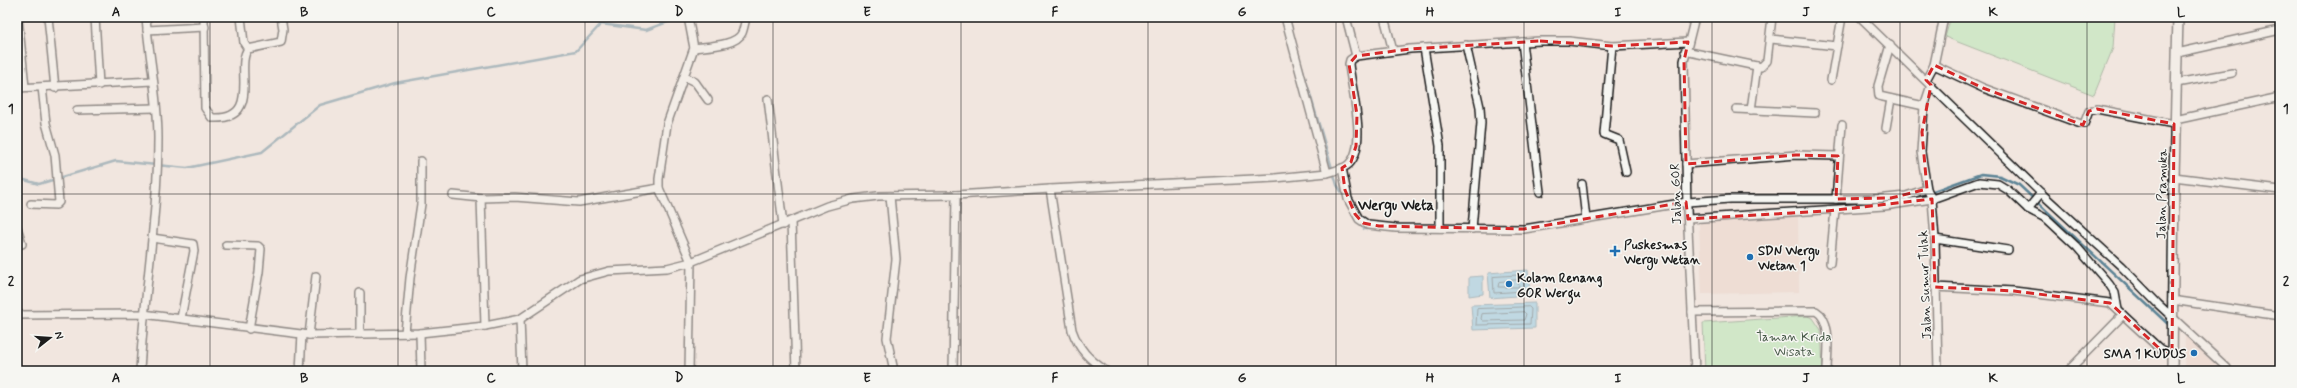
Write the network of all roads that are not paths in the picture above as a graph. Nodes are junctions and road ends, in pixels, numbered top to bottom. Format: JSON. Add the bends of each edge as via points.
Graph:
{"nodes":[{"id":1,"x":18,"y":17,"type":"edge"},
{"id":2,"x":48,"y":17,"type":"edge"},
{"id":3,"x":95,"y":17,"type":"edge"},
{"id":4,"x":146,"y":17,"type":"edge"},
{"id":5,"x":204,"y":17,"type":"edge"},
{"id":6,"x":241,"y":17,"type":"edge"},
{"id":7,"x":281,"y":17,"type":"edge"},
{"id":8,"x":746,"y":17,"type":"edge"},
{"id":9,"x":1285,"y":17,"type":"edge"},
{"id":10,"x":1346,"y":17,"type":"edge"},
{"id":11,"x":1384,"y":17,"type":"edge"},
{"id":12,"x":1695,"y":17,"type":"edge"},
{"id":13,"x":1772,"y":17,"type":"edge"},
{"id":14,"x":1842,"y":17,"type":"edge"},
{"id":15,"x":1860,"y":17,"type":"edge"},
{"id":16,"x":1944,"y":17,"type":"edge"},
{"id":17,"x":2178,"y":17,"type":"edge"},
{"id":18,"x":689,"y":20,"type":"edge"},
{"id":19,"x":205,"y":26,"type":"junction"},
{"id":20,"x":147,"y":30,"type":"junction"},
{"id":21,"x":2280,"y":30,"type":"edge"},
{"id":22,"x":1770,"y":39,"type":"junction"},
{"id":23,"x":1522,"y":42,"type":"junction"},
{"id":24,"x":1688,"y":42,"type":"junction"},
{"id":25,"x":1466,"y":45,"type":"junction"},
{"id":26,"x":1612,"y":46,"type":"junction"},
{"id":27,"x":1837,"y":46,"type":"junction"},
{"id":28,"x":1890,"y":46,"type":"junction"},
{"id":29,"x":694,"y":48,"type":"junction"},
{"id":30,"x":1424,"y":48,"type":"junction"},
{"id":31,"x":248,"y":49,"type":"junction"},
{"id":32,"x":1393,"y":51,"type":"junction"},
{"id":33,"x":1685,"y":51,"type":"junction"},
{"id":34,"x":2177,"y":53,"type":"junction"},
{"id":35,"x":1356,"y":56,"type":"junction"},
{"id":36,"x":1934,"y":65,"type":"junction"},
{"id":37,"x":1757,"y":66,"type":"junction"},
{"id":38,"x":2232,"y":73,"type":"dead end"},
{"id":39,"x":685,"y":77,"type":"junction"},
{"id":40,"x":1831,"y":80,"type":"dead end"},
{"id":41,"x":153,"y":81,"type":"junction"},
{"id":42,"x":1928,"y":82,"type":"junction"},
{"id":43,"x":2176,"y":83,"type":"junction"},
{"id":44,"x":99,"y":85,"type":"junction"},
{"id":45,"x":25,"y":87,"type":"junction"},
{"id":46,"x":42,"y":87,"type":"junction"},
{"id":47,"x":17,"y":88,"type":"edge"},
{"id":48,"x":55,"y":88,"type":"junction"},
{"id":49,"x":2280,"y":98,"type":"edge"},
{"id":50,"x":768,"y":99,"type":"dead end"},
{"id":51,"x":1891,"y":99,"type":"junction"},
{"id":52,"x":708,"y":100,"type":"dead end"},
{"id":53,"x":1924,"y":106,"type":"junction"},
{"id":54,"x":156,"y":108,"type":"junction"},
{"id":55,"x":1736,"y":109,"type":"dead end"},
{"id":56,"x":77,"y":110,"type":"dead end"},
{"id":57,"x":1751,"y":110,"type":"junction"},
{"id":58,"x":1815,"y":113,"type":"dead end"},
{"id":59,"x":2175,"y":122,"type":"junction"},
{"id":60,"x":1842,"y":125,"type":"dead end"},
{"id":61,"x":1886,"y":128,"type":"dead end"},
{"id":62,"x":1838,"y":156,"type":"junction"},
{"id":63,"x":421,"y":161,"type":"dead end"},
{"id":64,"x":1686,"y":164,"type":"junction"},
{"id":65,"x":1340,"y":169,"type":"junction"},
{"id":66,"x":1328,"y":172,"type":"junction"},
{"id":67,"x":1626,"y":172,"type":"dead end"},
{"id":68,"x":2174,"y":177,"type":"junction"},
{"id":69,"x":1582,"y":184,"type":"dead end"},
{"id":70,"x":659,"y":188,"type":"junction"},
{"id":71,"x":1050,"y":189,"type":"junction"},
{"id":72,"x":2280,"y":190,"type":"edge"},
{"id":73,"x":1540,"y":192,"type":"dead end"},
{"id":74,"x":1930,"y":194,"type":"junction"},
{"id":75,"x":453,"y":195,"type":"dead end"},
{"id":76,"x":956,"y":195,"type":"junction"},
{"id":77,"x":2040,"y":195,"type":"junction"},
{"id":78,"x":890,"y":196,"type":"junction"},
{"id":79,"x":481,"y":198,"type":"junction"},
{"id":80,"x":1836,"y":199,"type":"junction"},
{"id":81,"x":31,"y":204,"type":"dead end"},
{"id":82,"x":1687,"y":204,"type":"junction"},
{"id":83,"x":2029,"y":208,"type":"junction"},
{"id":84,"x":1835,"y":210,"type":"junction"},
{"id":85,"x":1586,"y":219,"type":"junction"},
{"id":86,"x":1688,"y":219,"type":"junction"},
{"id":87,"x":791,"y":222,"type":"junction"},
{"id":88,"x":783,"y":225,"type":"junction"},
{"id":89,"x":17,"y":227,"type":"edge"},
{"id":90,"x":1440,"y":228,"type":"junction"},
{"id":91,"x":1472,"y":229,"type":"junction"},
{"id":92,"x":152,"y":238,"type":"junction"},
{"id":93,"x":1935,"y":239,"type":"junction"},
{"id":94,"x":22,"y":244,"type":"dead end"},
{"id":95,"x":226,"y":245,"type":"dead end"},
{"id":96,"x":2008,"y":250,"type":"dead end"},
{"id":97,"x":691,"y":262,"type":"junction"},
{"id":98,"x":1830,"y":263,"type":"dead end"},
{"id":99,"x":316,"y":276,"type":"dead end"},
{"id":100,"x":1935,"y":287,"type":"junction"},
{"id":101,"x":360,"y":293,"type":"dead end"},
{"id":102,"x":2172,"y":300,"type":"junction"},
{"id":103,"x":1692,"y":312,"type":"junction"},
{"id":104,"x":143,"y":314,"type":"junction"},
{"id":105,"x":2122,"y":314,"type":"junction"},
{"id":106,"x":2172,"y":314,"type":"junction"},
{"id":107,"x":17,"y":315,"type":"edge"},
{"id":108,"x":2280,"y":316,"type":"edge"},
{"id":109,"x":181,"y":318,"type":"junction"},
{"id":110,"x":520,"y":319,"type":"junction"},
{"id":111,"x":485,"y":326,"type":"junction"},
{"id":112,"x":249,"y":329,"type":"junction"},
{"id":113,"x":405,"y":333,"type":"junction"},
{"id":114,"x":420,"y":333,"type":"junction"},
{"id":115,"x":360,"y":334,"type":"junction"},
{"id":116,"x":306,"y":335,"type":"junction"},
{"id":117,"x":2172,"y":355,"type":"junction"},
{"id":118,"x":2227,"y":368,"type":"dead end"},
{"id":119,"x":140,"y":371,"type":"edge"},
{"id":120,"x":300,"y":371,"type":"edge"},
{"id":121,"x":421,"y":371,"type":"edge"},
{"id":122,"x":522,"y":371,"type":"edge"},
{"id":123,"x":689,"y":371,"type":"edge"},
{"id":124,"x":796,"y":371,"type":"edge"},
{"id":125,"x":894,"y":371,"type":"edge"},
{"id":126,"x":952,"y":371,"type":"edge"},
{"id":127,"x":1106,"y":371,"type":"edge"},
{"id":128,"x":1695,"y":371,"type":"edge"},
{"id":129,"x":1827,"y":371,"type":"edge"},
{"id":130,"x":1938,"y":371,"type":"edge"},
{"id":131,"x":2068,"y":371,"type":"edge"},
{"id":132,"x":2172,"y":371,"type":"edge"}],
"edges":[{"from":1,"to":45,"type":"street"},
{"from":2,"to":48,"type":"street"},
{"from":3,"to":44,"type":"street"},
{"from":4,"to":20,"type":"street"},
{"from":5,"to":19,"type":"street"},
{"from":6,"to":31,"type":"street","via":[[244,43]]},
{"from":7,"to":31,"type":"street","via":[[281,42]]},
{"from":8,"to":29,"type":"street","via":[[742,34],[731,42]]},
{"from":9,"to":66,"type":"street"},
{"from":10,"to":35,"type":"street"},
{"from":11,"to":32,"type":"street"},
{"from":12,"to":24,"type":"street","name":"Jalan GOR"},
{"from":13,"to":22,"type":"street"},
{"from":14,"to":27,"type":"street"},
{"from":15,"to":28,"type":"street"},
{"from":16,"to":36,"type":"street","name":"Jalan Sumur Tulak"},
{"from":17,"to":34,"type":"main road","name":"Jalan Pramuka"},
{"from":18,"to":29,"type":"street"},
{"from":19,"to":20,"type":"street"},
{"from":19,"to":31,"type":"street","via":[[205,108],[212,118],[228,116],[243,102],[245,59]]},
{"from":20,"to":41,"type":"street"},
{"from":21,"to":34,"type":"street"},
{"from":22,"to":27,"type":"street"},
{"from":22,"to":37,"type":"street","via":[[1767,62]]},
{"from":23,"to":25,"type":"street"},
{"from":23,"to":26,"type":"street","via":[[1570,41]]},
{"from":23,"to":73,"type":"street"},
{"from":24,"to":26,"type":"street"},
{"from":24,"to":33,"type":"street","name":"Jalan GOR"},
{"from":25,"to":30,"type":"street"},
{"from":25,"to":91,"type":"street","via":[[1480,107],[1481,123]]},
{"from":26,"to":67,"type":"street","via":[[1604,134],[1619,140]]},
{"from":27,"to":40,"type":"street"},
{"from":28,"to":42,"type":"street"},
{"from":28,"to":51,"type":"street","via":[[1878,90],[1879,96]]},
{"from":29,"to":39,"type":"street"},
{"from":30,"to":32,"type":"street"},
{"from":30,"to":90,"type":"street","via":[[1440,146]]},
{"from":32,"to":35,"type":"street"},
{"from":33,"to":37,"type":"street"},
{"from":33,"to":64,"type":"street","name":"Jalan GOR"},
{"from":34,"to":43,"type":"main road","name":"Jalan Pramuka"},
{"from":35,"to":65,"type":"street","via":[[1349,64],[1356,115],[1356,146],[1351,162]]},
{"from":36,"to":42,"type":"street","name":"Jalan Sumur Tulak"},
{"from":36,"to":59,"type":"street","via":[[1983,88],[2081,124],[2084,124],[2089,111],[2097,109]]},
{"from":37,"to":57,"type":"street"},
{"from":38,"to":43,"type":"street"},
{"from":39,"to":52,"type":"street","via":[[695,82]]},
{"from":39,"to":70,"type":"street","via":[[667,124]]},
{"from":41,"to":44,"type":"street"},
{"from":41,"to":54,"type":"street"},
{"from":42,"to":53,"type":"street","name":"Jalan Sumur Tulak"},
{"from":42,"to":77,"type":"street"},
{"from":43,"to":59,"type":"main road","name":"Jalan Pramuka"},
{"from":44,"to":48,"type":"street"},
{"from":45,"to":46,"type":"street"},
{"from":45,"to":47,"type":"street"},
{"from":46,"to":48,"type":"street"},
{"from":46,"to":81,"type":"street","via":[[46,123],[55,154],[60,202],[56,205]]},
{"from":49,"to":59,"type":"street"},
{"from":50,"to":88,"type":"street"},
{"from":51,"to":53,"type":"street"},
{"from":51,"to":61,"type":"street"},
{"from":53,"to":74,"type":"street","name":"Jalan Sumur Tulak","via":[[1921,152]]},
{"from":54,"to":56,"type":"street"},
{"from":54,"to":92,"type":"street","via":[[158,157]]},
{"from":55,"to":57,"type":"street"},
{"from":57,"to":58,"type":"street"},
{"from":59,"to":68,"type":"main road","name":"Jalan Pramuka"},
{"from":60,"to":62,"type":"street"},
{"from":62,"to":64,"type":"street","via":[[1796,155]]},
{"from":62,"to":80,"type":"street"},
{"from":63,"to":113,"type":"street","via":[[421,204]]},
{"from":64,"to":82,"type":"street","name":"Jalan GOR"},
{"from":65,"to":66,"type":"street"},
{"from":65,"to":90,"type":"street","via":[[1348,199],[1363,223],[1396,228]]},
{"from":66,"to":71,"type":"street","via":[[1275,178]]},
{"from":68,"to":72,"type":"street"},
{"from":68,"to":102,"type":"main road","name":"Jalan Pramuka"},
{"from":69,"to":85,"type":"street"},
{"from":70,"to":79,"type":"street","via":[[579,202]]},
{"from":70,"to":97,"type":"street"},
{"from":71,"to":76,"type":"street"},
{"from":71,"to":127,"type":"street","via":[[1072,330],[1077,344],[1086,357]]},
{"from":74,"to":80,"type":"street"},
{"from":74,"to":83,"type":"street","via":[[1987,182],[1998,184],[2008,190]]},
{"from":74,"to":84,"type":"street"},
{"from":74,"to":93,"type":"street","name":"Jalan Sumur Tulak"},
{"from":75,"to":79,"type":"street"},
{"from":76,"to":78,"type":"street"},
{"from":76,"to":126,"type":"street"},
{"from":77,"to":83,"type":"street"},
{"from":77,"to":106,"type":"street","via":[[2122,266],[2158,304]]},
{"from":78,"to":87,"type":"street","via":[[854,199],[827,206]]},
{"from":78,"to":125,"type":"street","via":[[896,259],[887,338]]},
{"from":79,"to":111,"type":"street"},
{"from":80,"to":82,"type":"street","via":[[1730,199]]},
{"from":82,"to":85,"type":"street"},
{"from":82,"to":86,"type":"street","name":"Jalan GOR"},
{"from":83,"to":105,"type":"street","via":[[2047,219],[2102,275],[2115,293]]},
{"from":84,"to":86,"type":"street"},
{"from":84,"to":98,"type":"street"},
{"from":85,"to":91,"type":"street","via":[[1524,229]]},
{"from":86,"to":103,"type":"street","name":"Jalan GOR"},
{"from":87,"to":88,"type":"street"},
{"from":87,"to":124,"type":"street"},
{"from":88,"to":97,"type":"street"},
{"from":89,"to":94,"type":"street"},
{"from":90,"to":91,"type":"street"},
{"from":92,"to":104,"type":"street"},
{"from":92,"to":109,"type":"street","via":[[193,244],[194,251]]},
{"from":93,"to":96,"type":"street"},
{"from":93,"to":100,"type":"street","name":"Jalan Sumur Tulak"},
{"from":95,"to":112,"type":"street","via":[[258,246],[261,249],[260,272]]},
{"from":97,"to":110,"type":"street","via":[[667,268],[609,271],[580,280]]},
{"from":97,"to":123,"type":"street"},
{"from":99,"to":116,"type":"street"},
{"from":100,"to":105,"type":"street","via":[[2014,291],[2105,302]]},
{"from":100,"to":130,"type":"street","name":"Jalan Sumur Tulak"},
{"from":101,"to":115,"type":"street"},
{"from":102,"to":106,"type":"main road","name":"Jalan Pramuka"},
{"from":102,"to":108,"type":"street"},
{"from":103,"to":128,"type":"street","name":"Jalan GOR"},
{"from":103,"to":129,"type":"street","via":[[1816,311],[1823,315],[1826,323]]},
{"from":104,"to":107,"type":"street"},
{"from":104,"to":109,"type":"street"},
{"from":104,"to":119,"type":"street"},
{"from":105,"to":117,"type":"street","via":[[2160,349]]},
{"from":105,"to":131,"type":"street"},
{"from":106,"to":117,"type":"main road","name":"Jalan Pramuka"},
{"from":106,"to":118,"type":"street"},
{"from":109,"to":112,"type":"street"},
{"from":110,"to":111,"type":"street"},
{"from":110,"to":122,"type":"street"},
{"from":111,"to":114,"type":"street"},
{"from":112,"to":116,"type":"street"},
{"from":113,"to":114,"type":"street"},
{"from":113,"to":115,"type":"street"},
{"from":114,"to":121,"type":"street"},
{"from":115,"to":116,"type":"street"},
{"from":116,"to":120,"type":"street"},
{"from":117,"to":132,"type":"main road","name":"Jalan Pramuka"}]}
